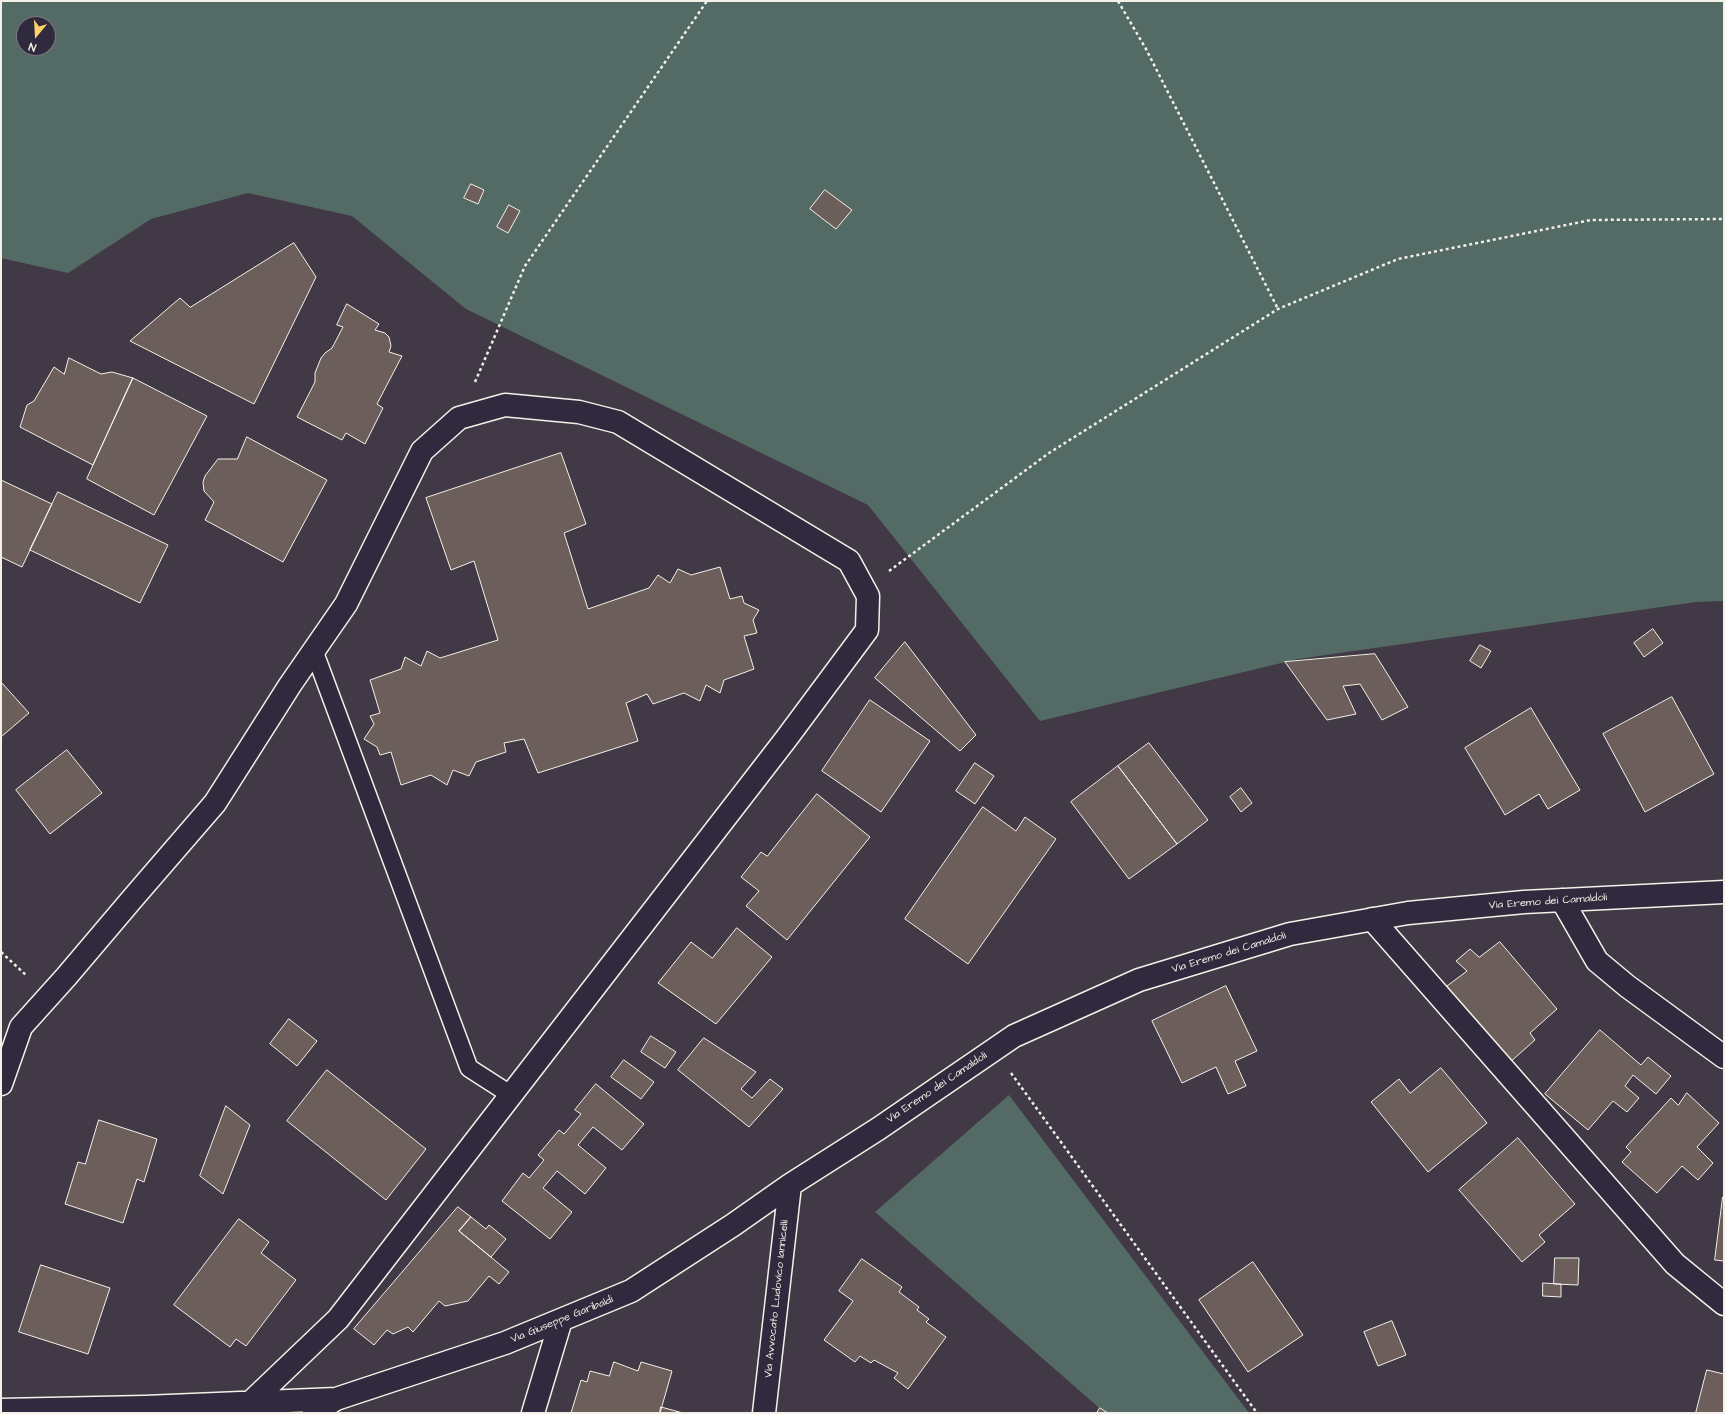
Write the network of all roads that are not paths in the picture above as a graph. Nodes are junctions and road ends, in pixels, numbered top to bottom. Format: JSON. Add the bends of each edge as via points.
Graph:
{"nodes":[{"id":1,"x":314,"y":651,"type":"junction"},
{"id":2,"x":1724,"y":892,"type":"edge"},
{"id":3,"x":1562,"y":900,"type":"junction"},
{"id":4,"x":1372,"y":919,"type":"junction"},
{"id":5,"x":1724,"y":1057,"type":"edge"},
{"id":6,"x":1,"y":1084,"type":"edge"},
{"id":7,"x":511,"y":1095,"type":"junction"},
{"id":8,"x":790,"y":1185,"type":"junction"},
{"id":9,"x":1724,"y":1304,"type":"edge"},
{"id":10,"x":560,"y":1320,"type":"junction"},
{"id":11,"x":336,"y":1399,"type":"junction"},
{"id":12,"x":248,"y":1408,"type":"edge"},
{"id":13,"x":1,"y":1410,"type":"edge"},
{"id":14,"x":314,"y":1413,"type":"edge"},
{"id":15,"x":533,"y":1413,"type":"edge"},
{"id":16,"x":764,"y":1413,"type":"edge"}],
"edges":[{"from":1,"to":6,"type":"street","via":[[215,803],[21,1027]]},
{"from":1,"to":7,"type":"lane","via":[[469,1068]]},
{"from":1,"to":7,"type":"street","via":[[346,604],[422,451],[459,418],[505,405],[579,412],[618,422],[849,561],[868,596],[867,630]]},
{"from":2,"to":3,"type":"street","name":"Via Eremo dei Camaldoli"},
{"from":3,"to":4,"type":"street","name":"Via Eremo dei Camaldoli","via":[[1408,913]]},
{"from":3,"to":5,"type":"street","via":[[1597,961]]},
{"from":4,"to":8,"type":"street","name":"Via Eremo dei Camaldoli","via":[[1290,934],[1139,980],[1014,1036],[878,1129]]},
{"from":4,"to":9,"type":"street","via":[[1676,1264]]},
{"from":7,"to":12,"type":"street","via":[[338,1319]]},
{"from":8,"to":10,"type":"street","name":"Via Giuseppe Garibaldi","via":[[631,1291]]},
{"from":8,"to":16,"type":"street","name":"Via Avvocato Ludovico Iannicelli"},
{"from":10,"to":11,"type":"street","name":"Via Giuseppe Garibaldi","via":[[505,1343]]},
{"from":10,"to":15,"type":"street"},
{"from":11,"to":12,"type":"street"},
{"from":11,"to":14,"type":"street","name":"Via Giuseppe Garibaldi"},
{"from":12,"to":13,"type":"street"}]}
